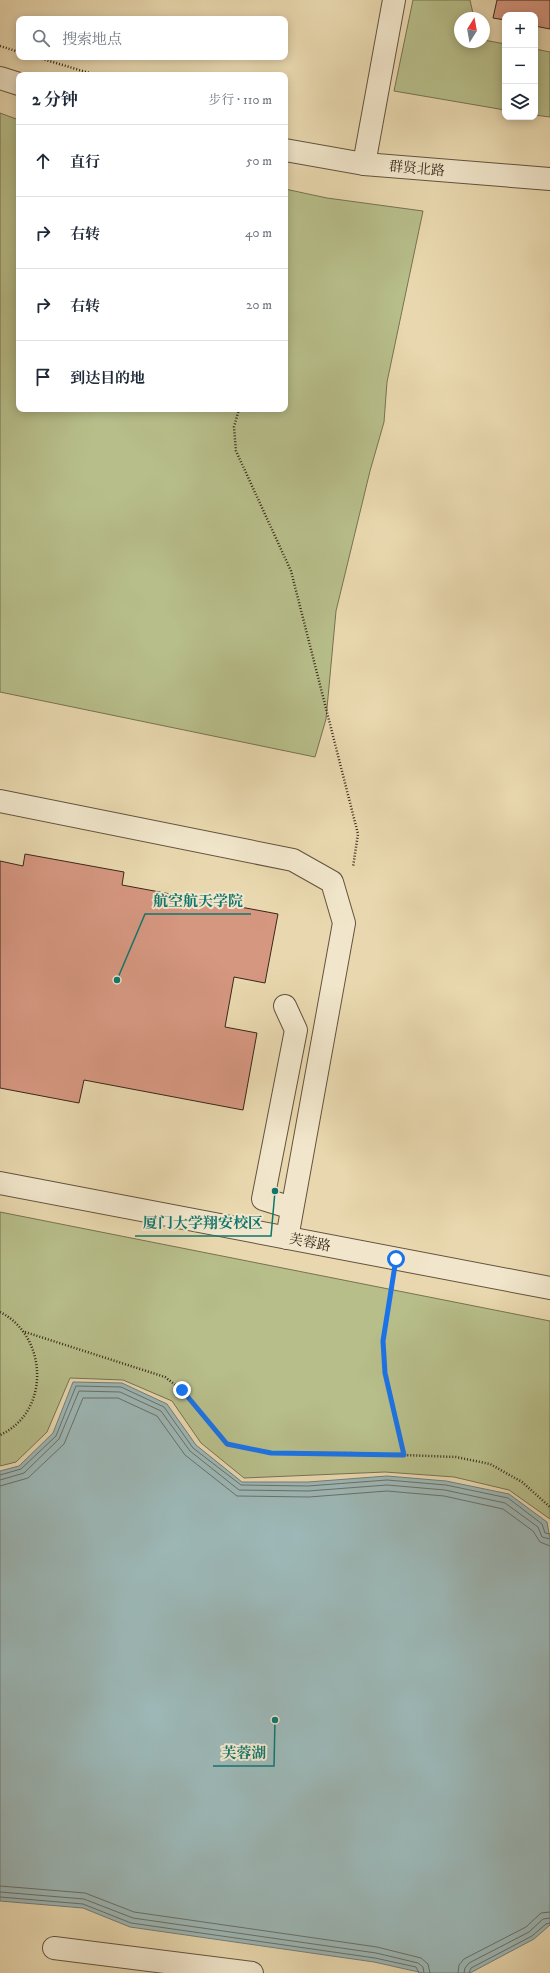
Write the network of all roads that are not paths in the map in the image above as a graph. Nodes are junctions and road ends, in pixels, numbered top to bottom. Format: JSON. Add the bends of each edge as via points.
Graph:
{"nodes":[{"id":1,"x":394,"y":0,"type":"edge"},
{"id":2,"x":0,"y":78,"type":"edge"},
{"id":3,"x":16,"y":83,"type":"edge"},
{"id":4,"x":288,"y":151,"type":"edge"},
{"id":5,"x":364,"y":164,"type":"junction"},
{"id":6,"x":550,"y":179,"type":"edge"},
{"id":7,"x":0,"y":801,"type":"edge"},
{"id":8,"x":285,"y":1006,"type":"dead end"},
{"id":9,"x":0,"y":1183,"type":"edge"},
{"id":10,"x":292,"y":1208,"type":"junction"},
{"id":11,"x":287,"y":1238,"type":"junction"},
{"id":12,"x":550,"y":1288,"type":"edge"},
{"id":13,"x":54,"y":1948,"type":"dead end"},
{"id":14,"x":252,"y":1973,"type":"edge"}],
"edges":[{"from":1,"to":5,"type":"street"},
{"from":2,"to":3,"type":"street"},
{"from":4,"to":5,"type":"street","name":"群贤北路"},
{"from":5,"to":6,"type":"street","name":"群贤北路"},
{"from":7,"to":10,"type":"street","via":[[293,860],[332,882],[344,923]]},
{"from":8,"to":10,"type":"street","via":[[296,1030],[263,1199]]},
{"from":9,"to":11,"type":"street","name":"芙蓉路"},
{"from":10,"to":11,"type":"street"},
{"from":11,"to":12,"type":"street","name":"芙蓉路"},
{"from":13,"to":14,"type":"street"}]}
